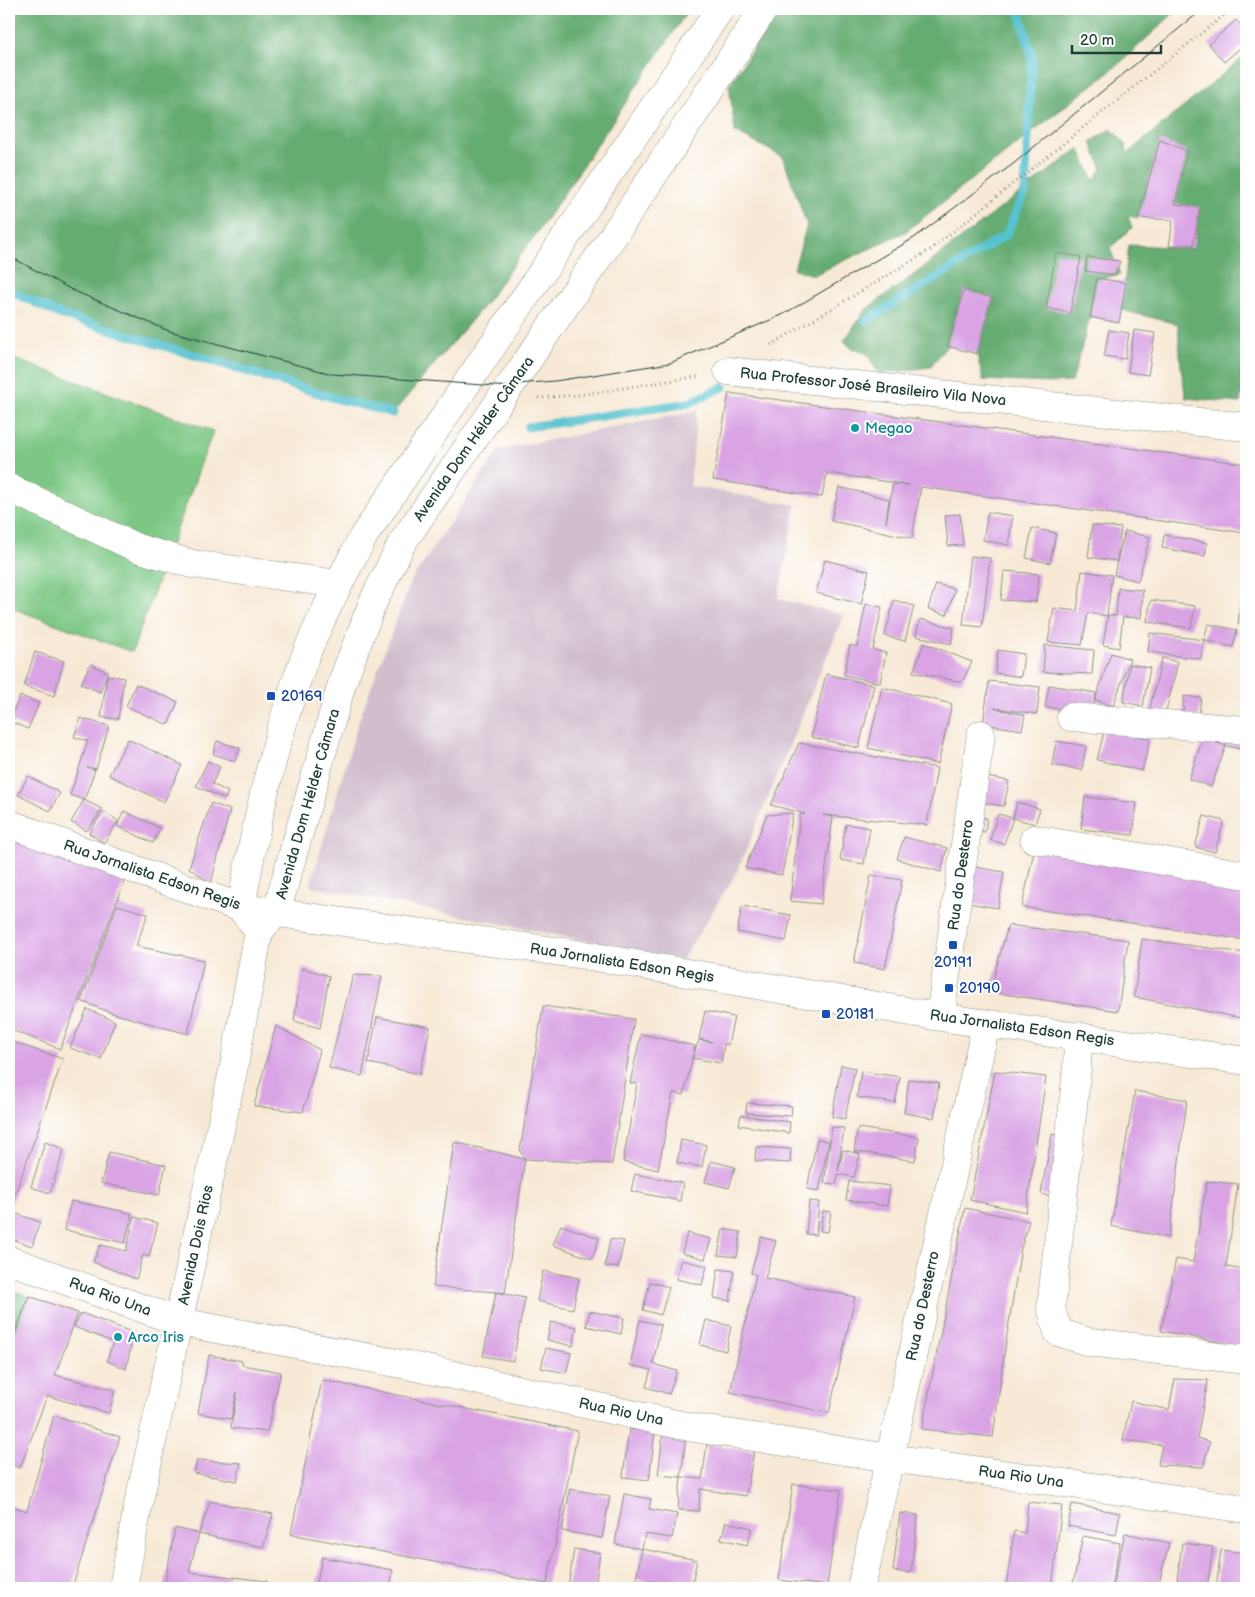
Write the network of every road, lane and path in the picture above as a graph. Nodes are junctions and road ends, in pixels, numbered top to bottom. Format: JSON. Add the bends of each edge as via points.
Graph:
{"nodes":[{"id":1,"x":720,"y":9,"type":"edge"},
{"id":2,"x":764,"y":9,"type":"edge"},
{"id":3,"x":1232,"y":9,"type":"edge"},
{"id":4,"x":770,"y":346,"type":"dead end"},
{"id":5,"x":728,"y":371,"type":"joint"},
{"id":6,"x":500,"y":401,"type":"junction"},
{"id":7,"x":1246,"y":427,"type":"edge"},
{"id":8,"x":9,"y":488,"type":"edge"},
{"id":9,"x":339,"y":584,"type":"junction"},
{"id":10,"x":1071,"y":717,"type":"dead end"},
{"id":11,"x":1246,"y":730,"type":"edge"},
{"id":12,"x":981,"y":734,"type":"dead end"},
{"id":13,"x":9,"y":824,"type":"edge"},
{"id":14,"x":1034,"y":839,"type":"dead end"},
{"id":15,"x":1246,"y":875,"type":"edge"},
{"id":16,"x":241,"y":908,"type":"junction"},
{"id":17,"x":268,"y":922,"type":"junction"},
{"id":18,"x":940,"y":1017,"type":"junction"},
{"id":19,"x":986,"y":1024,"type":"junction"},
{"id":20,"x":1078,"y":1036,"type":"junction"},
{"id":21,"x":1246,"y":1060,"type":"edge"},
{"id":22,"x":9,"y":1260,"type":"edge"},
{"id":23,"x":180,"y":1322,"type":"junction"},
{"id":24,"x":1246,"y":1360,"type":"edge"},
{"id":25,"x":890,"y":1458,"type":"junction"},
{"id":26,"x":1246,"y":1509,"type":"edge"},
{"id":27,"x":123,"y":1588,"type":"edge"},
{"id":28,"x":861,"y":1588,"type":"edge"}],
"edges":[{"from":1,"to":9,"type":"street","via":[[364,537]]},
{"from":2,"to":6,"type":"street","name":"Avenida Dom Hélder Câmara"},
{"from":3,"to":4,"type":"path","via":[[930,250]]},
{"from":5,"to":6,"type":"path","name":"Rua Professor José Brasileiro Vila Nova","via":[[579,395]]},
{"from":5,"to":7,"type":"street","name":"Rua Professor José Brasileiro Vila Nova"},
{"from":6,"to":17,"type":"street","name":"Avenida Dom Hélder Câmara","via":[[402,543],[373,602],[343,680]]},
{"from":8,"to":9,"type":"street","via":[[137,548],[192,564]]},
{"from":9,"to":16,"type":"street","via":[[306,655],[286,711]]},
{"from":10,"to":11,"type":"street"},
{"from":12,"to":18,"type":"street","name":"Rua do Desterro"},
{"from":13,"to":16,"type":"street","name":"Rua Jornalista Edson Regis"},
{"from":14,"to":15,"type":"street"},
{"from":16,"to":17,"type":"street"},
{"from":17,"to":18,"type":"street","name":"Rua Jornalista Edson Regis","via":[[584,955]]},
{"from":17,"to":23,"type":"street","name":"Avenida Dois Rios"},
{"from":18,"to":19,"type":"street","name":"Rua Jornalista Edson Regis"},
{"from":19,"to":20,"type":"street","name":"Rua Jornalista Edson Regis"},
{"from":19,"to":25,"type":"street","name":"Rua do Desterro"},
{"from":20,"to":21,"type":"street","name":"Rua Jornalista Edson Regis"},
{"from":20,"to":24,"type":"street","via":[[1051,1308],[1058,1332],[1089,1342]]},
{"from":22,"to":23,"type":"street","name":"Rua Rio Una"},
{"from":23,"to":25,"type":"street","name":"Rua Rio Una","via":[[406,1365],[694,1428]]},
{"from":23,"to":27,"type":"street","name":"Avenida Dois Rios","via":[[138,1506]]},
{"from":25,"to":26,"type":"street","name":"Rua Rio Una"},
{"from":25,"to":28,"type":"street","name":"Rua do Desterro"}]}
